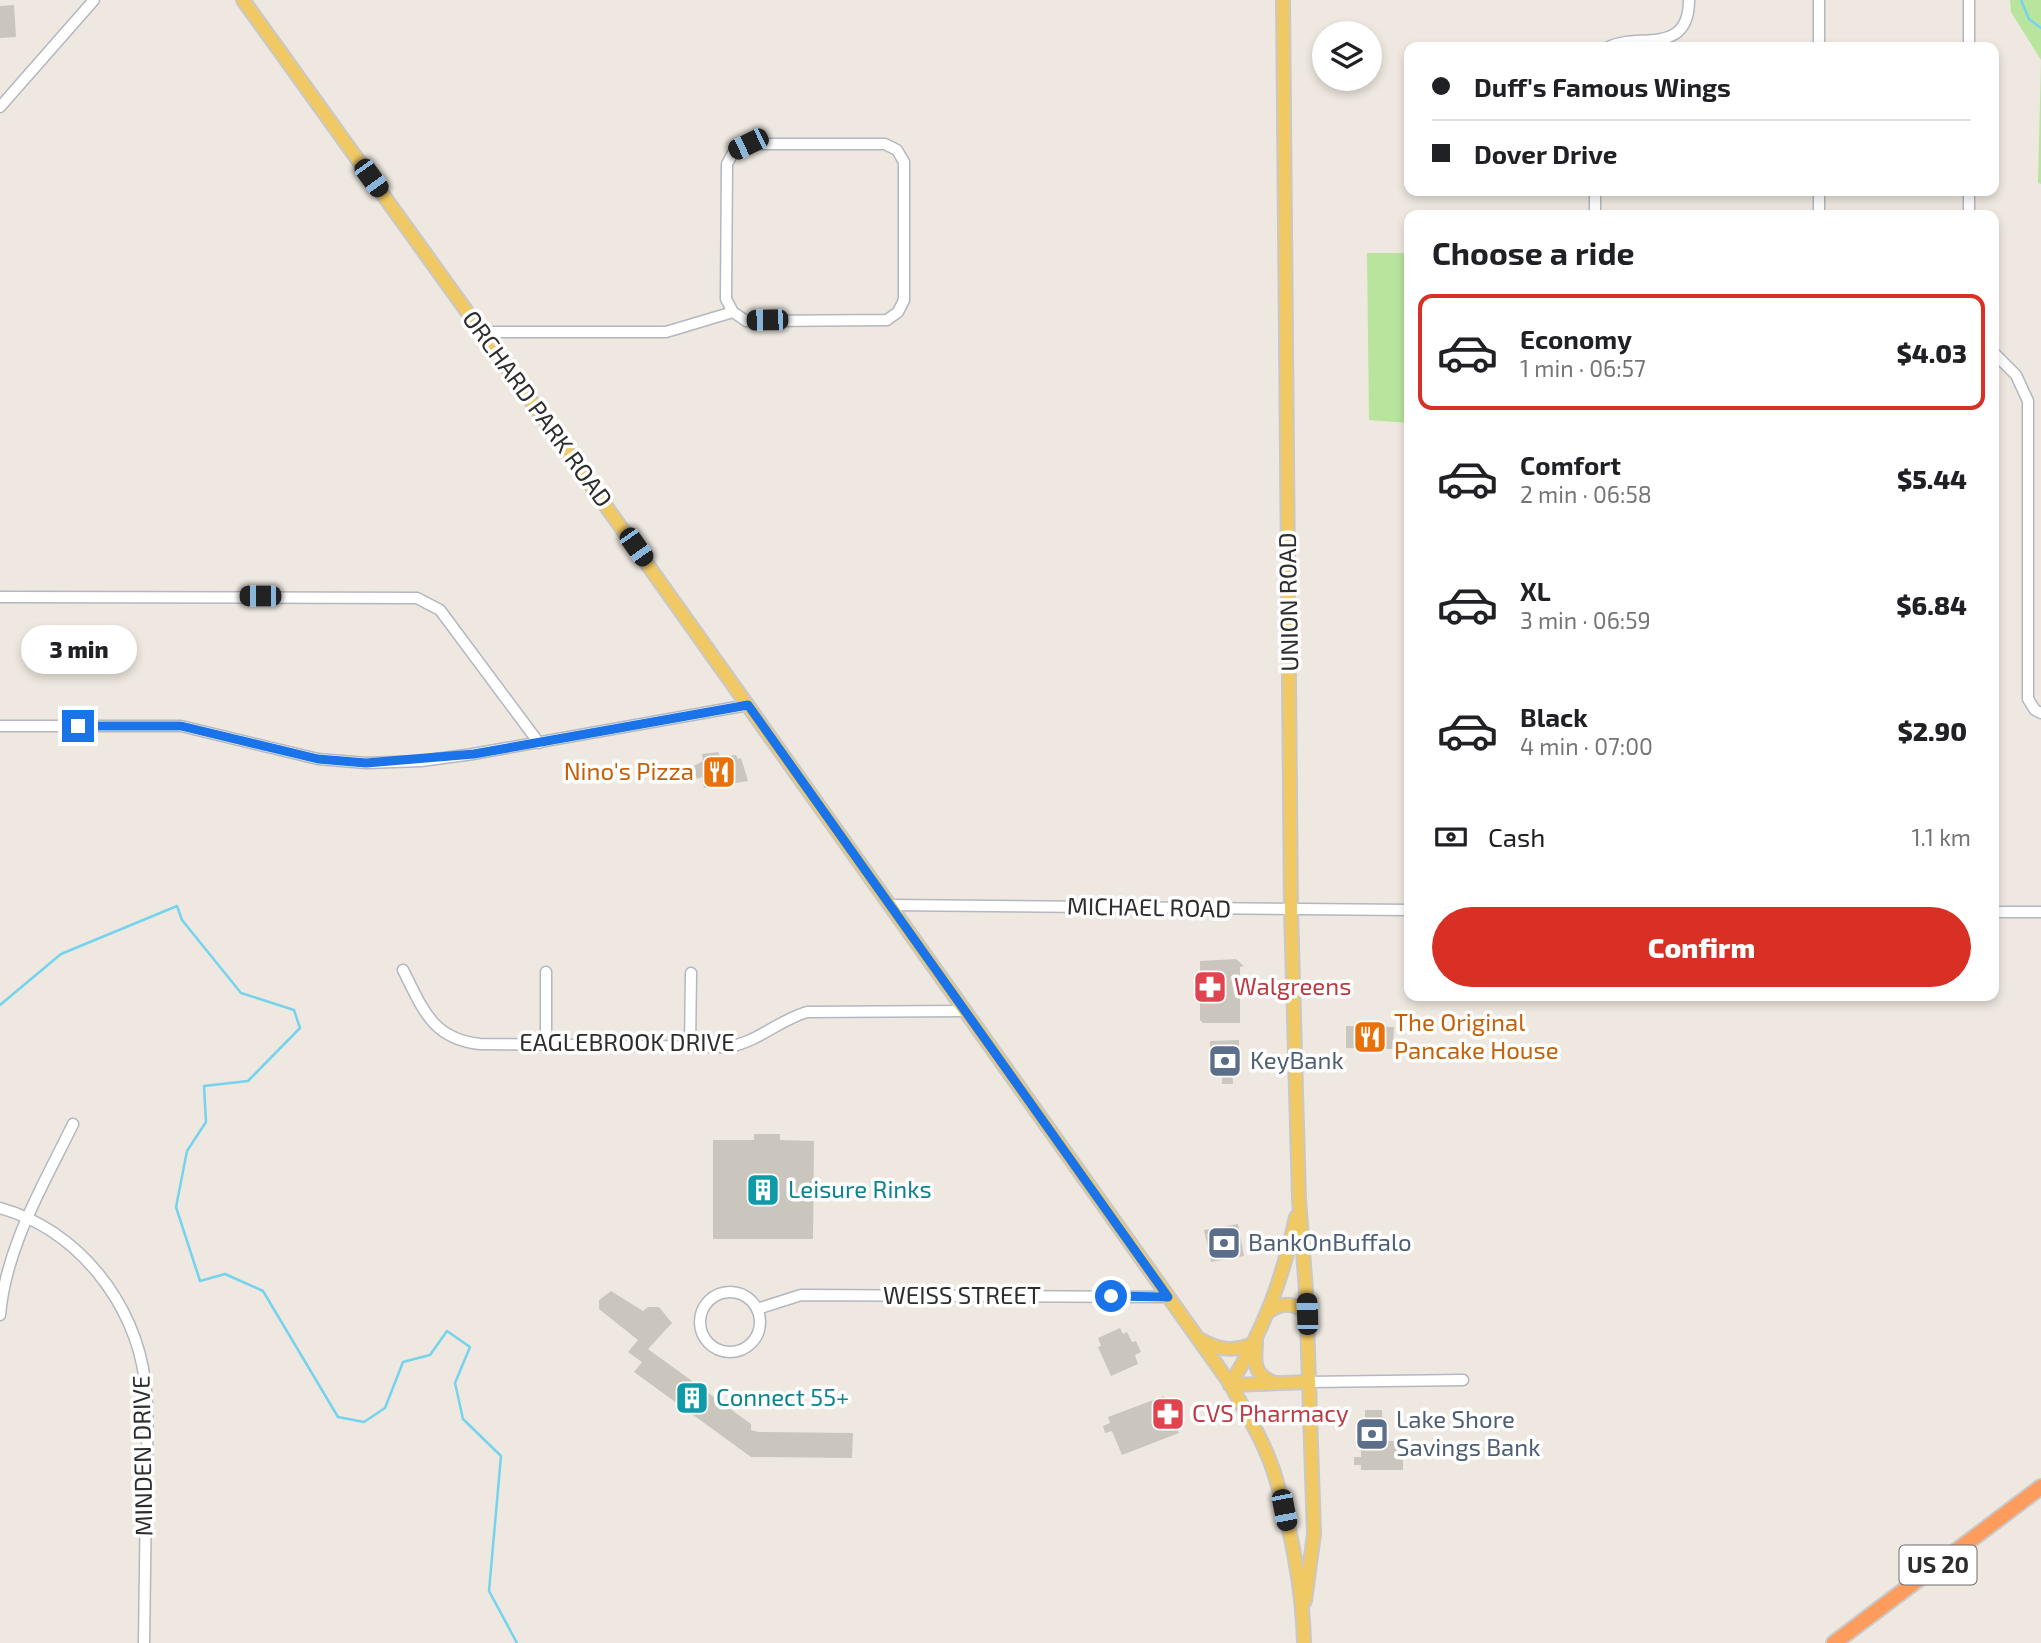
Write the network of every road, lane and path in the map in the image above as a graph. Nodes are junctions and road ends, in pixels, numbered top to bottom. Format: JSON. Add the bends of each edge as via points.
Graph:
{"nodes":[{"id":1,"x":94,"y":0,"type":"edge"},
{"id":2,"x":243,"y":0,"type":"edge"},
{"id":3,"x":1283,"y":0,"type":"edge"},
{"id":4,"x":1689,"y":0,"type":"edge"},
{"id":5,"x":1819,"y":0,"type":"edge"},
{"id":6,"x":1969,"y":0,"type":"edge"},
{"id":7,"x":1652,"y":42,"type":"edge"},
{"id":8,"x":1819,"y":42,"type":"edge"},
{"id":9,"x":1969,"y":42,"type":"edge"},
{"id":10,"x":0,"y":107,"type":"edge"},
{"id":11,"x":733,"y":312,"type":"junction"},
{"id":12,"x":482,"y":332,"type":"junction"},
{"id":13,"x":1999,"y":358,"type":"edge"},
{"id":14,"x":0,"y":597,"type":"edge"},
{"id":15,"x":748,"y":705,"type":"junction"},
{"id":16,"x":2041,"y":713,"type":"edge"},
{"id":17,"x":0,"y":726,"type":"edge"},
{"id":18,"x":538,"y":743,"type":"junction"},
{"id":19,"x":890,"y":905,"type":"junction"},
{"id":20,"x":1291,"y":909,"type":"junction"},
{"id":21,"x":1404,"y":910,"type":"edge"},
{"id":22,"x":1999,"y":912,"type":"edge"},
{"id":23,"x":2041,"y":912,"type":"edge"},
{"id":24,"x":403,"y":970,"type":"dead end"},
{"id":25,"x":546,"y":972,"type":"dead end"},
{"id":26,"x":691,"y":973,"type":"dead end"},
{"id":27,"x":964,"y":1011,"type":"junction"},
{"id":28,"x":546,"y":1045,"type":"junction"},
{"id":29,"x":690,"y":1047,"type":"junction"},
{"id":30,"x":73,"y":1124,"type":"dead end"},
{"id":31,"x":1299,"y":1205,"type":"junction"},
{"id":32,"x":0,"y":1208,"type":"edge"},
{"id":33,"x":28,"y":1218,"type":"junction"},
{"id":34,"x":1168,"y":1297,"type":"junction"},
{"id":35,"x":757,"y":1309,"type":"junction"},
{"id":36,"x":1268,"y":1312,"type":"junction"},
{"id":37,"x":1307,"y":1314,"type":"junction"},
{"id":38,"x":0,"y":1315,"type":"edge"},
{"id":39,"x":1197,"y":1338,"type":"junction"},
{"id":40,"x":1256,"y":1342,"type":"junction"},
{"id":41,"x":1463,"y":1380,"type":"dead end"},
{"id":42,"x":1308,"y":1382,"type":"junction"},
{"id":43,"x":1230,"y":1385,"type":"junction"},
{"id":44,"x":1281,"y":1385,"type":"junction"},
{"id":45,"x":2041,"y":1487,"type":"edge"},
{"id":46,"x":1303,"y":1612,"type":"junction"},
{"id":47,"x":144,"y":1643,"type":"edge"},
{"id":48,"x":1304,"y":1643,"type":"edge"},
{"id":49,"x":1834,"y":1643,"type":"edge"}],
"edges":[{"from":1,"to":10,"type":"street"},
{"from":2,"to":12,"type":"main road","name":"ORCHARD PARK ROAD"},
{"from":3,"to":20,"type":"main road","name":"UNION ROAD"},
{"from":4,"to":7,"type":"street","via":[[1682,25],[1668,38]]},
{"from":5,"to":8,"type":"street"},
{"from":6,"to":9,"type":"street"},
{"from":11,"to":11,"type":"street","via":[[726,299],[727,164],[734,151],[748,144],[885,144],[897,150],[904,162],[904,300],[898,312],[887,320],[746,321]]},
{"from":11,"to":12,"type":"street","via":[[666,332]]},
{"from":12,"to":15,"type":"main road","name":"ORCHARD PARK ROAD"},
{"from":13,"to":16,"type":"street","via":[[2022,383],[2028,401],[2028,699]]},
{"from":14,"to":18,"type":"street","via":[[417,598],[440,610]]},
{"from":15,"to":18,"type":"street"},
{"from":15,"to":19,"type":"main road","name":"ORCHARD PARK ROAD"},
{"from":17,"to":18,"type":"street","via":[[181,726],[318,759],[366,763],[438,759]]},
{"from":19,"to":20,"type":"street","name":"MICHAEL ROAD"},
{"from":19,"to":27,"type":"main road","name":"ORCHARD PARK ROAD"},
{"from":20,"to":21,"type":"street","name":"MICHAEL ROAD"},
{"from":20,"to":31,"type":"main road","name":"UNION ROAD"},
{"from":22,"to":23,"type":"street"},
{"from":24,"to":28,"type":"street","name":"EAGLEBROOK DRIVE","via":[[431,1021],[447,1036],[480,1044]]},
{"from":25,"to":28,"type":"street"},
{"from":26,"to":29,"type":"street"},
{"from":27,"to":29,"type":"street","name":"EAGLEBROOK DRIVE","via":[[819,1010],[793,1016],[739,1045]]},
{"from":27,"to":34,"type":"main road","name":"ORCHARD PARK ROAD"},
{"from":28,"to":29,"type":"street","name":"EAGLEBROOK DRIVE"},
{"from":30,"to":33,"type":"street"},
{"from":31,"to":36,"type":"main road","name":"UNION ROAD"},
{"from":31,"to":37,"type":"main road","name":"UNION ROAD"},
{"from":32,"to":33,"type":"street","name":"MINDEN DRIVE"},
{"from":33,"to":38,"type":"street","via":[[8,1265]]},
{"from":33,"to":47,"type":"street","name":"MINDEN DRIVE","via":[[66,1243],[104,1280],[120,1304],[141,1361],[146,1434]]},
{"from":34,"to":35,"type":"street","name":"WEISS STREET","via":[[802,1295]]},
{"from":34,"to":39,"type":"main road","name":"ORCHARD PARK ROAD"},
{"from":35,"to":35,"type":"street","via":[[740,1293],[717,1294],[702,1311],[703,1334],[720,1350],[743,1349],[758,1332]]},
{"from":36,"to":37,"type":"main road","via":[[1290,1304]]},
{"from":36,"to":40,"type":"main road","name":"UNION ROAD"},
{"from":37,"to":42,"type":"main road","name":"UNION ROAD"},
{"from":39,"to":40,"type":"main road","via":[[1227,1350]]},
{"from":39,"to":43,"type":"main road","name":"ORCHARD PARK ROAD"},
{"from":40,"to":43,"type":"main road","name":"UNION ROAD"},
{"from":40,"to":44,"type":"main road","via":[[1258,1374]]},
{"from":41,"to":42,"type":"street"},
{"from":42,"to":44,"type":"main road"},
{"from":42,"to":46,"type":"main road","name":"UNION ROAD","via":[[1314,1534]]},
{"from":43,"to":44,"type":"main road"},
{"from":43,"to":46,"type":"main road","name":"ORCHARD PARK ROAD","via":[[1276,1477]]},
{"from":45,"to":49,"type":"highway","number":"US 20"},
{"from":46,"to":48,"type":"main road","name":"ORCHARD PARK ROAD"}]}
